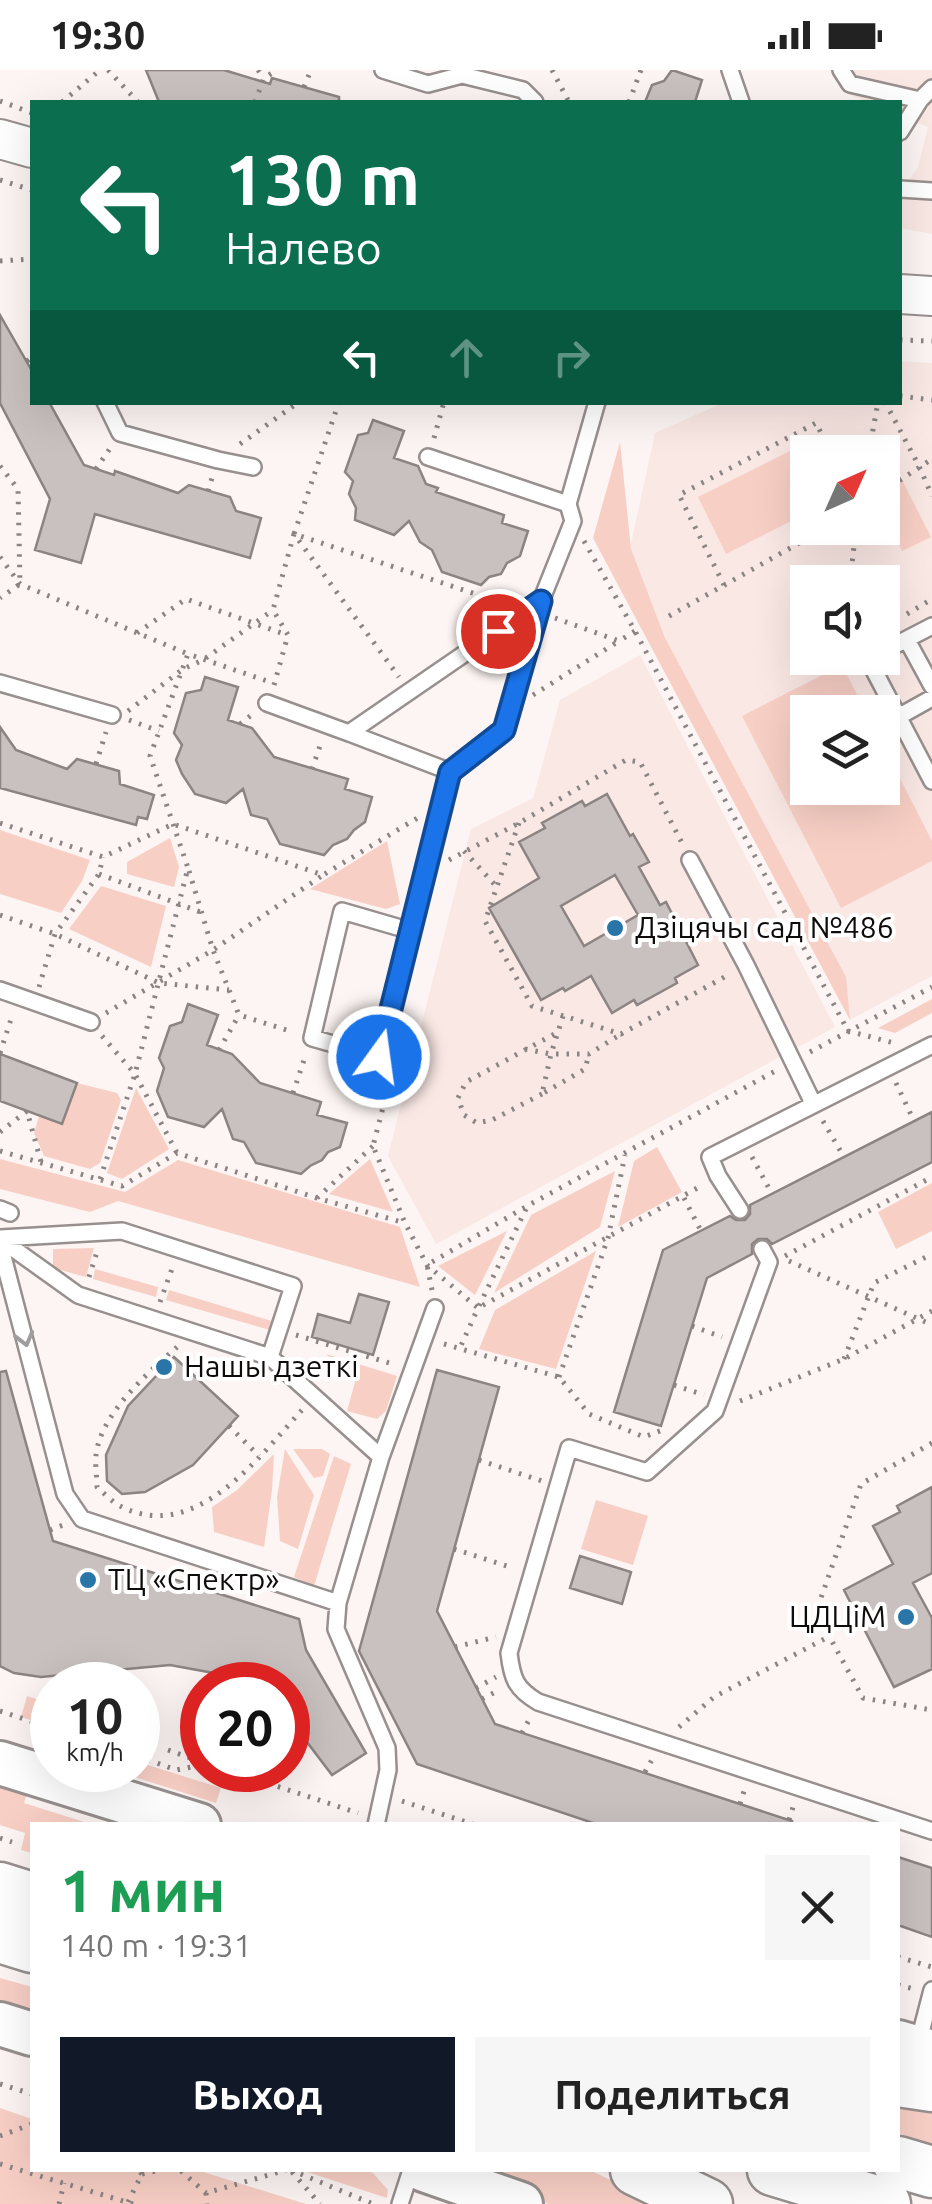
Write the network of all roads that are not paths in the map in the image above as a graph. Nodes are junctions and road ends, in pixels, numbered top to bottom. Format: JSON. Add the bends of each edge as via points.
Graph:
{"nodes":[{"id":1,"x":383,"y":70,"type":"edge"},
{"id":2,"x":730,"y":70,"type":"edge"},
{"id":3,"x":841,"y":70,"type":"edge"},
{"id":4,"x":926,"y":94,"type":"edge"},
{"id":5,"x":534,"y":100,"type":"edge"},
{"id":6,"x":739,"y":100,"type":"edge"},
{"id":7,"x":902,"y":129,"type":"edge"},
{"id":8,"x":902,"y":190,"type":"edge"},
{"id":9,"x":932,"y":191,"type":"edge"},
{"id":10,"x":902,"y":294,"type":"edge"},
{"id":11,"x":932,"y":296,"type":"edge"},
{"id":12,"x":106,"y":405,"type":"edge"},
{"id":13,"x":596,"y":405,"type":"edge"},
{"id":14,"x":428,"y":457,"type":"road end"},
{"id":15,"x":253,"y":467,"type":"dead end"},
{"id":16,"x":568,"y":504,"type":"junction"},
{"id":17,"x":535,"y":608,"type":"junction"},
{"id":18,"x":932,"y":626,"type":"edge"},
{"id":19,"x":907,"y":640,"type":"junction"},
{"id":20,"x":900,"y":643,"type":"edge"},
{"id":21,"x":0,"y":684,"type":"edge"},
{"id":22,"x":932,"y":686,"type":"edge"},
{"id":23,"x":932,"y":698,"type":"edge"},
{"id":24,"x":267,"y":703,"type":"road end"},
{"id":25,"x":112,"y":715,"type":"road end"},
{"id":26,"x":900,"y":716,"type":"edge"},
{"id":27,"x":900,"y":721,"type":"edge"},
{"id":28,"x":349,"y":733,"type":"junction"},
{"id":29,"x":450,"y":772,"type":"junction"},
{"id":30,"x":930,"y":774,"type":"edge"},
{"id":31,"x":690,"y":860,"type":"road end"},
{"id":32,"x":412,"y":931,"type":"junction"},
{"id":33,"x":0,"y":990,"type":"edge"},
{"id":34,"x":90,"y":1022,"type":"road end"},
{"id":35,"x":932,"y":1045,"type":"edge"},
{"id":36,"x":813,"y":1103,"type":"junction"},
{"id":37,"x":740,"y":1210,"type":"dead end"},
{"id":38,"x":0,"y":1241,"type":"edge"},
{"id":39,"x":762,"y":1250,"type":"dead end"},
{"id":40,"x":435,"y":1308,"type":"road end"},
{"id":41,"x":270,"y":1357,"type":"junction"},
{"id":42,"x":382,"y":1457,"type":"junction"},
{"id":43,"x":338,"y":1603,"type":"junction"},
{"id":44,"x":0,"y":1763,"type":"edge"},
{"id":45,"x":189,"y":1822,"type":"edge"},
{"id":46,"x":377,"y":1822,"type":"edge"},
{"id":47,"x":932,"y":1832,"type":"edge"},
{"id":48,"x":6,"y":1865,"type":"edge"},
{"id":49,"x":30,"y":1895,"type":"edge"},
{"id":50,"x":0,"y":1937,"type":"edge"},
{"id":51,"x":30,"y":1946,"type":"edge"},
{"id":52,"x":932,"y":1990,"type":"edge"},
{"id":53,"x":0,"y":2024,"type":"edge"},
{"id":54,"x":30,"y":2033,"type":"edge"},
{"id":55,"x":915,"y":2062,"type":"edge"},
{"id":56,"x":900,"y":2163,"type":"edge"},
{"id":57,"x":410,"y":2172,"type":"edge"},
{"id":58,"x":430,"y":2172,"type":"edge"},
{"id":59,"x":640,"y":2172,"type":"edge"},
{"id":60,"x":779,"y":2172,"type":"edge"},
{"id":61,"x":932,"y":2172,"type":"edge"},
{"id":62,"x":400,"y":2204,"type":"edge"},
{"id":63,"x":521,"y":2204,"type":"edge"},
{"id":64,"x":707,"y":2204,"type":"edge"},
{"id":65,"x":885,"y":2204,"type":"edge"}],
"edges":[{"from":1,"to":5,"type":"lane","via":[[428,84],[462,75],[524,90]]},
{"from":2,"to":6,"type":"lane"},
{"from":3,"to":4,"type":"lane","via":[[850,84]]},
{"from":4,"to":7,"type":"lane"},
{"from":8,"to":9,"type":"lane"},
{"from":10,"to":11,"type":"street"},
{"from":12,"to":15,"type":"lane","via":[[120,432]]},
{"from":13,"to":16,"type":"lane"},
{"from":14,"to":16,"type":"lane"},
{"from":16,"to":17,"type":"lane","via":[[572,521]]},
{"from":17,"to":28,"type":"lane"},
{"from":17,"to":29,"type":"lane","via":[[504,730]]},
{"from":18,"to":19,"type":"lane"},
{"from":19,"to":20,"type":"lane"},
{"from":19,"to":22,"type":"lane"},
{"from":21,"to":25,"type":"lane"},
{"from":23,"to":26,"type":"lane"},
{"from":24,"to":28,"type":"lane"},
{"from":27,"to":30,"type":"lane"},
{"from":28,"to":29,"type":"lane"},
{"from":29,"to":32,"type":"lane"},
{"from":31,"to":36,"type":"lane"},
{"from":32,"to":32,"type":"lane","via":[[342,910],[312,1038],[379,1057]]},
{"from":33,"to":34,"type":"lane"},
{"from":35,"to":36,"type":"lane"},
{"from":36,"to":37,"type":"lane","via":[[710,1158]]},
{"from":38,"to":41,"type":"lane","via":[[83,1296]]},
{"from":38,"to":41,"type":"lane","via":[[122,1231],[293,1286]]},
{"from":38,"to":43,"type":"lane","one_way":true,"via":[[65,1494],[82,1519]]},
{"from":39,"to":47,"type":"lane","via":[[769,1262],[717,1406],[647,1472],[569,1448],[509,1653],[511,1670],[523,1693],[538,1702]]},
{"from":40,"to":42,"type":"lane"},
{"from":41,"to":42,"type":"lane"},
{"from":42,"to":43,"type":"lane"},
{"from":43,"to":46,"type":"lane","via":[[336,1629],[387,1748]]},
{"from":44,"to":45,"type":"main road"},
{"from":48,"to":49,"type":"highway"},
{"from":50,"to":51,"type":"highway"},
{"from":52,"to":55,"type":"lane"},
{"from":53,"to":54,"type":"main road"},
{"from":56,"to":61,"type":"highway"},
{"from":57,"to":62,"type":"lane"},
{"from":58,"to":63,"type":"main road"},
{"from":59,"to":64,"type":"highway"},
{"from":60,"to":65,"type":"highway"}]}
